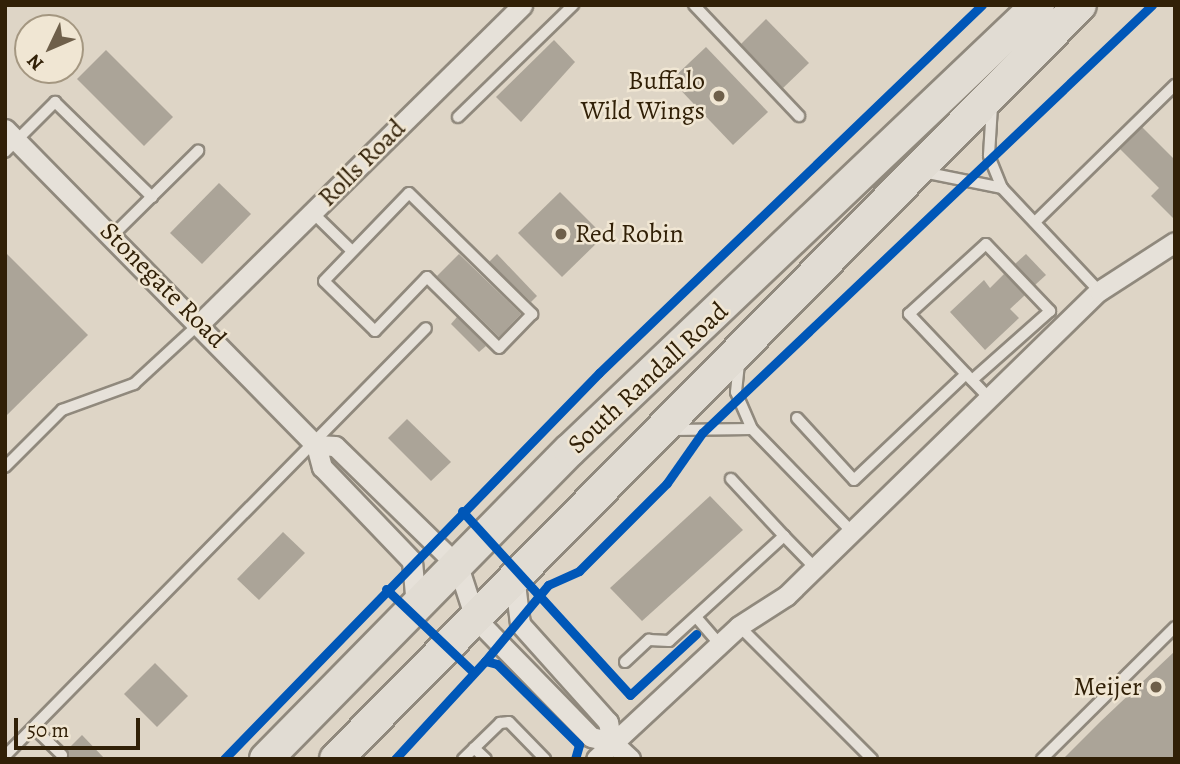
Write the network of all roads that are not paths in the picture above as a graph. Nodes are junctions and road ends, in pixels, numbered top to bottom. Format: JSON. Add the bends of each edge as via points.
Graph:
{"nodes":[{"id":1,"x":522,"y":5,"type":"edge"},
{"id":2,"x":573,"y":5,"type":"edge"},
{"id":3,"x":694,"y":5,"type":"edge"},
{"id":4,"x":1038,"y":5,"type":"edge"},
{"id":5,"x":1080,"y":5,"type":"edge"},
{"id":6,"x":1175,"y":85,"type":"edge"},
{"id":7,"x":996,"y":87,"type":"junction"},
{"id":8,"x":799,"y":116,"type":"dead end"},
{"id":9,"x":458,"y":117,"type":"dead end"},
{"id":10,"x":9,"y":141,"type":"edge"},
{"id":11,"x":198,"y":151,"type":"dead end"},
{"id":12,"x":912,"y":170,"type":"junction"},
{"id":13,"x":1002,"y":188,"type":"junction"},
{"id":14,"x":152,"y":197,"type":"junction"},
{"id":15,"x":312,"y":212,"type":"junction"},
{"id":16,"x":1035,"y":222,"type":"junction"},
{"id":17,"x":113,"y":235,"type":"junction"},
{"id":18,"x":1175,"y":242,"type":"edge"},
{"id":19,"x":352,"y":251,"type":"junction"},
{"id":20,"x":1099,"y":291,"type":"junction"},
{"id":21,"x":201,"y":322,"type":"junction"},
{"id":22,"x":426,"y":328,"type":"dead end"},
{"id":23,"x":740,"y":346,"type":"junction"},
{"id":24,"x":969,"y":377,"type":"junction"},
{"id":25,"x":989,"y":398,"type":"junction"},
{"id":26,"x":797,"y":418,"type":"dead end"},
{"id":27,"x":751,"y":429,"type":"junction"},
{"id":28,"x":654,"y":434,"type":"junction"},
{"id":29,"x":316,"y":445,"type":"junction"},
{"id":30,"x":5,"y":467,"type":"edge"},
{"id":31,"x":731,"y":479,"type":"dead end"},
{"id":32,"x":852,"y":532,"type":"junction"},
{"id":33,"x":783,"y":536,"type":"junction"},
{"id":34,"x":458,"y":566,"type":"junction"},
{"id":35,"x":815,"y":568,"type":"junction"},
{"id":36,"x":515,"y":573,"type":"junction"},
{"id":37,"x":416,"y":608,"type":"junction"},
{"id":38,"x":696,"y":617,"type":"junction"},
{"id":39,"x":475,"y":618,"type":"junction"},
{"id":40,"x":739,"y":626,"type":"junction"},
{"id":41,"x":1175,"y":627,"type":"edge"},
{"id":42,"x":719,"y":643,"type":"junction"},
{"id":43,"x":625,"y":662,"type":"dead end"},
{"id":44,"x":34,"y":728,"type":"junction"},
{"id":45,"x":612,"y":742,"type":"junction"},
{"id":46,"x":474,"y":748,"type":"junction"},
{"id":47,"x":62,"y":755,"type":"dead end"},
{"id":48,"x":5,"y":756,"type":"edge"},
{"id":49,"x":266,"y":759,"type":"edge"},
{"id":50,"x":336,"y":759,"type":"edge"},
{"id":51,"x":463,"y":759,"type":"edge"},
{"id":52,"x":486,"y":759,"type":"edge"},
{"id":53,"x":545,"y":759,"type":"edge"},
{"id":54,"x":596,"y":759,"type":"edge"},
{"id":55,"x":629,"y":759,"type":"edge"},
{"id":56,"x":872,"y":759,"type":"edge"},
{"id":57,"x":1042,"y":759,"type":"edge"}],
"edges":[{"from":1,"to":15,"type":"street","name":"Rolls Road"},
{"from":2,"to":9,"type":"lane"},
{"from":3,"to":8,"type":"lane"},
{"from":4,"to":34,"type":"main road","name":"South Randall Road","via":[[570,450]]},
{"from":5,"to":7,"type":"main road","name":"South Randall Road"},
{"from":6,"to":16,"type":"lane"},
{"from":7,"to":12,"type":"main road","name":"South Randall Road"},
{"from":7,"to":13,"type":"lane","via":[[988,138],[992,172]]},
{"from":10,"to":14,"type":"lane","via":[[55,102]]},
{"from":10,"to":17,"type":"street","name":"Stonegate Road"},
{"from":11,"to":14,"type":"lane"},
{"from":12,"to":13,"type":"lane"},
{"from":12,"to":23,"type":"main road","name":"South Randall Road"},
{"from":13,"to":16,"type":"lane"},
{"from":14,"to":17,"type":"lane"},
{"from":15,"to":19,"type":"lane"},
{"from":15,"to":21,"type":"street","name":"Rolls Road"},
{"from":16,"to":20,"type":"lane"},
{"from":17,"to":21,"type":"street","name":"Stonegate Road"},
{"from":18,"to":20,"type":"street"},
{"from":19,"to":19,"type":"lane","via":[[324,281],[374,331],[427,277],[499,348],[532,314],[409,193]]},
{"from":20,"to":25,"type":"street"},
{"from":21,"to":29,"type":"street","name":"Stonegate Road"},
{"from":21,"to":30,"type":"lane","via":[[134,384],[62,410]]},
{"from":22,"to":29,"type":"lane"},
{"from":23,"to":27,"type":"lane","via":[[736,392]]},
{"from":23,"to":28,"type":"main road","name":"South Randall Road"},
{"from":24,"to":24,"type":"lane","via":[[909,314],[986,244],[1050,312]]},
{"from":24,"to":25,"type":"lane"},
{"from":24,"to":26,"type":"lane","via":[[854,480]]},
{"from":25,"to":32,"type":"street"},
{"from":27,"to":28,"type":"lane"},
{"from":27,"to":32,"type":"lane"},
{"from":28,"to":36,"type":"main road","name":"South Randall Road"},
{"from":29,"to":34,"type":"street","name":"Stonegate Road","via":[[334,446]]},
{"from":29,"to":37,"type":"street","name":"Stonegate Road","via":[[322,467],[412,561]]},
{"from":29,"to":44,"type":"lane","via":[[279,471]]},
{"from":31,"to":33,"type":"lane"},
{"from":32,"to":35,"type":"street"},
{"from":33,"to":35,"type":"lane"},
{"from":33,"to":38,"type":"lane"},
{"from":34,"to":37,"type":"main road","name":"South Randall Road"},
{"from":34,"to":39,"type":"street","name":"Stonegate Road"},
{"from":35,"to":40,"type":"street"},
{"from":36,"to":39,"type":"main road","name":"South Randall Road"},
{"from":36,"to":45,"type":"street","name":"Stonegate Road","via":[[520,624],[608,722]]},
{"from":37,"to":49,"type":"main road","name":"South Randall Road"},
{"from":38,"to":42,"type":"lane"},
{"from":38,"to":43,"type":"lane","via":[[669,641],[649,640]]},
{"from":39,"to":45,"type":"street","name":"Stonegate Road","via":[[592,737]]},
{"from":39,"to":50,"type":"main road","name":"South Randall Road"},
{"from":40,"to":42,"type":"street"},
{"from":40,"to":56,"type":"lane"},
{"from":41,"to":57,"type":"lane"},
{"from":42,"to":45,"type":"street"},
{"from":44,"to":47,"type":"lane"},
{"from":44,"to":48,"type":"lane"},
{"from":45,"to":54,"type":"street"},
{"from":45,"to":55,"type":"street","name":"Stonegate Road"},
{"from":46,"to":51,"type":"lane"},
{"from":46,"to":52,"type":"lane"},
{"from":46,"to":53,"type":"lane","via":[[509,722]]}]}
